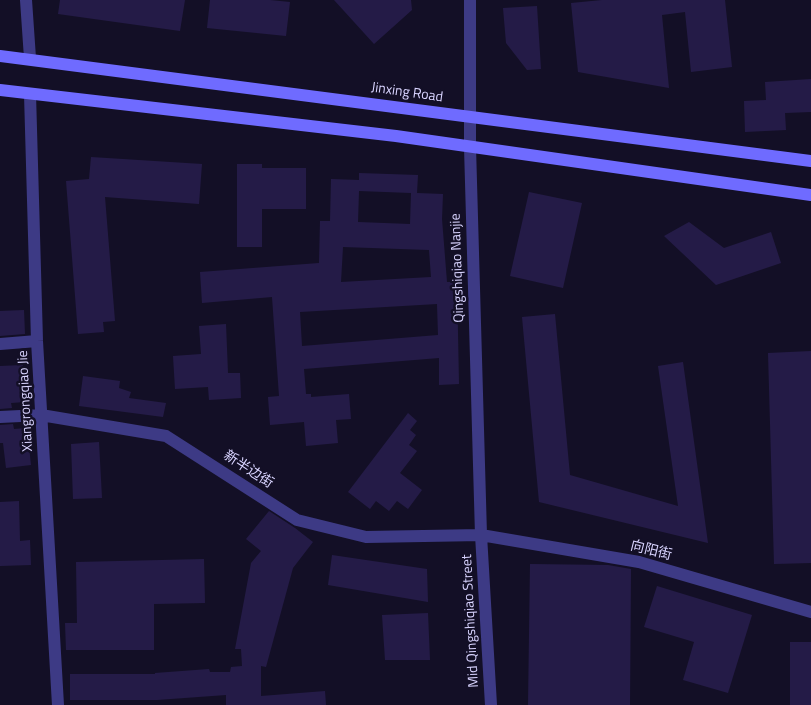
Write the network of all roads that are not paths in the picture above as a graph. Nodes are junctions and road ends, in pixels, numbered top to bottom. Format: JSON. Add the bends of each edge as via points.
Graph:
{"nodes":[{"id":1,"x":26,"y":0,"type":"edge"},
{"id":2,"x":470,"y":0,"type":"edge"},
{"id":3,"x":0,"y":56,"type":"edge"},
{"id":4,"x":30,"y":58,"type":"junction"},
{"id":5,"x":0,"y":90,"type":"edge"},
{"id":6,"x":30,"y":94,"type":"junction"},
{"id":7,"x":470,"y":116,"type":"junction"},
{"id":8,"x":470,"y":147,"type":"junction"},
{"id":9,"x":811,"y":161,"type":"edge"},
{"id":10,"x":811,"y":195,"type":"edge"},
{"id":11,"x":37,"y":341,"type":"junction"},
{"id":12,"x":0,"y":344,"type":"edge"},
{"id":13,"x":42,"y":415,"type":"junction"},
{"id":14,"x":0,"y":417,"type":"edge"},
{"id":15,"x":481,"y":535,"type":"junction"},
{"id":16,"x":811,"y":612,"type":"edge"},
{"id":17,"x":58,"y":705,"type":"edge"},
{"id":18,"x":491,"y":705,"type":"edge"}],
"edges":[{"from":1,"to":4,"type":"street"},
{"from":2,"to":7,"type":"street","name":"Qingshiqiao Nanjie"},
{"from":3,"to":4,"type":"main road","name":"Jinxing Road"},
{"from":4,"to":7,"type":"main road","name":"Jinxing Road"},
{"from":5,"to":6,"type":"main road"},
{"from":6,"to":8,"type":"main road"},
{"from":6,"to":11,"type":"street","name":"Xiangrongqiao Jie"},
{"from":7,"to":8,"type":"street","name":"Qingshiqiao Nanjie"},
{"from":7,"to":9,"type":"main road","name":"Jinxing Road"},
{"from":8,"to":10,"type":"main road"},
{"from":8,"to":15,"type":"street","name":"Qingshiqiao Nanjie"},
{"from":11,"to":12,"type":"street"},
{"from":11,"to":13,"type":"street","name":"Xiangrongqiao Jie"},
{"from":13,"to":14,"type":"street","name":"新半边街"},
{"from":13,"to":15,"type":"street","name":"新半边街","via":[[166,436],[297,520],[366,537]]},
{"from":13,"to":17,"type":"street","name":"Xiangrongqiao Jie"},
{"from":15,"to":16,"type":"street","name":"向阳街","via":[[639,562]]},
{"from":15,"to":18,"type":"street","name":"Mid Qingshiqiao Street"}]}
